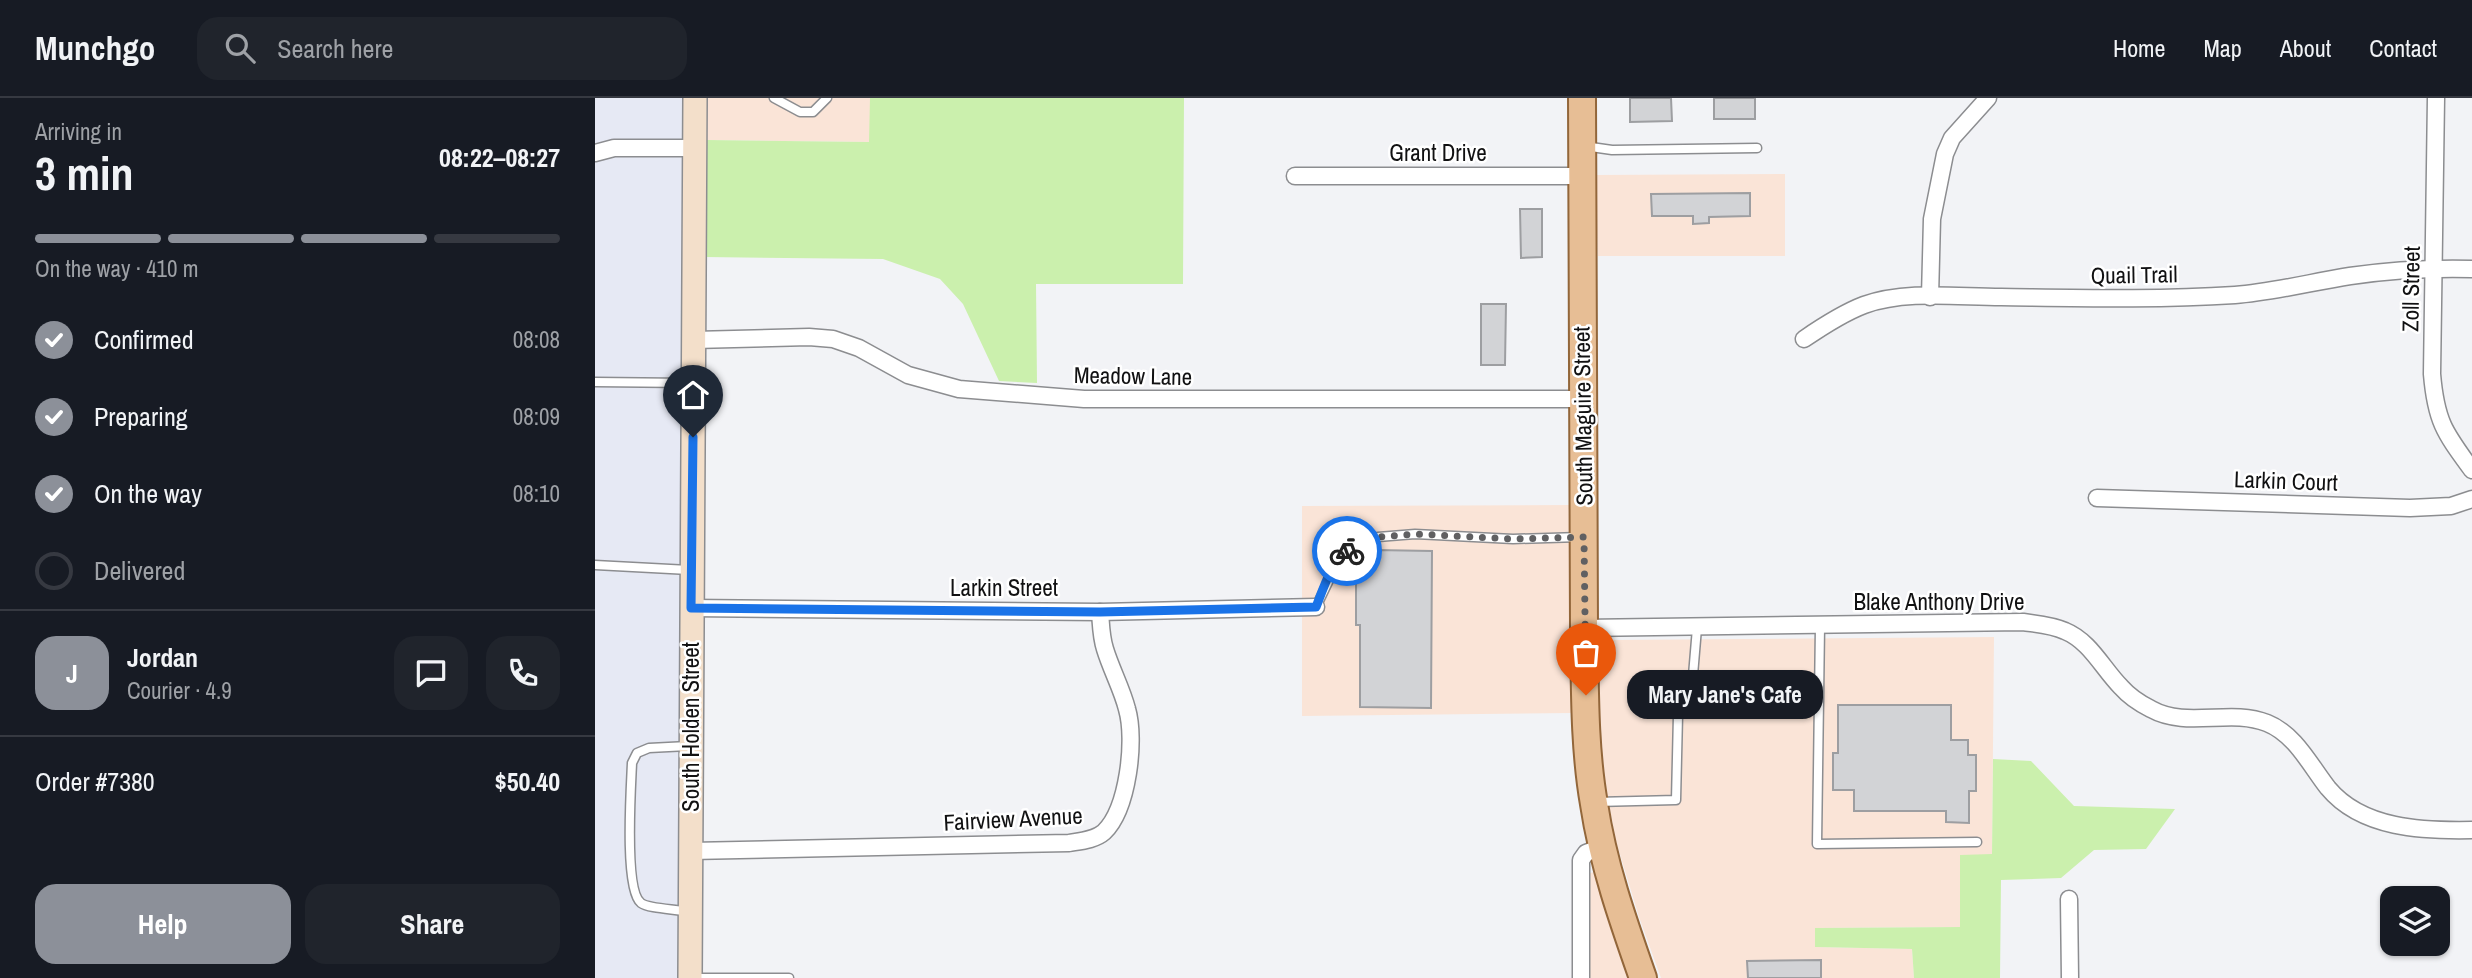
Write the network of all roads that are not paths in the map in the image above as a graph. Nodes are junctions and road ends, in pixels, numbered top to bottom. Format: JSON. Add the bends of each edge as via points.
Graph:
{"nodes":[{"id":1,"x":696,"y":98,"type":"edge"},
{"id":2,"x":774,"y":98,"type":"edge"},
{"id":3,"x":827,"y":98,"type":"edge"},
{"id":4,"x":1582,"y":98,"type":"edge"},
{"id":5,"x":1988,"y":98,"type":"edge"},
{"id":6,"x":2436,"y":98,"type":"edge"},
{"id":7,"x":1581,"y":146,"type":"junction"},
{"id":8,"x":695,"y":148,"type":"junction"},
{"id":9,"x":1757,"y":148,"type":"dead end"},
{"id":10,"x":595,"y":153,"type":"edge"},
{"id":11,"x":1295,"y":176,"type":"dead end"},
{"id":12,"x":1581,"y":176,"type":"junction"},
{"id":13,"x":2435,"y":268,"type":"junction"},
{"id":14,"x":2472,"y":269,"type":"edge"},
{"id":15,"x":1930,"y":297,"type":"junction"},
{"id":16,"x":1804,"y":339,"type":"dead end"},
{"id":17,"x":694,"y":340,"type":"junction"},
{"id":18,"x":595,"y":382,"type":"edge"},
{"id":19,"x":694,"y":383,"type":"junction"},
{"id":20,"x":1583,"y":399,"type":"junction"},
{"id":21,"x":2472,"y":470,"type":"edge"},
{"id":22,"x":2097,"y":498,"type":"dead end"},
{"id":23,"x":2472,"y":499,"type":"edge"},
{"id":24,"x":1584,"y":537,"type":"junction"},
{"id":25,"x":595,"y":565,"type":"edge"},
{"id":26,"x":692,"y":570,"type":"junction"},
{"id":27,"x":1316,"y":607,"type":"joint"},
{"id":28,"x":691,"y":608,"type":"junction"},
{"id":29,"x":1100,"y":612,"type":"junction"},
{"id":30,"x":1820,"y":626,"type":"junction"},
{"id":31,"x":1584,"y":628,"type":"junction"},
{"id":32,"x":1697,"y":628,"type":"junction"},
{"id":33,"x":691,"y":746,"type":"junction"},
{"id":34,"x":1593,"y":802,"type":"junction"},
{"id":35,"x":2472,"y":830,"type":"edge"},
{"id":36,"x":1977,"y":842,"type":"dead end"},
{"id":37,"x":1602,"y":847,"type":"junction"},
{"id":38,"x":691,"y":851,"type":"junction"},
{"id":39,"x":2070,"y":899,"type":"dead end"},
{"id":40,"x":690,"y":912,"type":"junction"},
{"id":41,"x":692,"y":978,"type":"edge"},
{"id":42,"x":789,"y":978,"type":"edge"},
{"id":43,"x":1581,"y":978,"type":"edge"},
{"id":44,"x":1643,"y":978,"type":"edge"},
{"id":45,"x":2070,"y":978,"type":"edge"}],
"edges":[{"from":1,"to":8,"type":"main road","name":"South Holden Street"},
{"from":2,"to":3,"type":"lane","via":[[800,112],[813,112]]},
{"from":4,"to":7,"type":"main road","name":"South Maguire Street"},
{"from":5,"to":15,"type":"street","via":[[1952,138],[1945,154],[1932,219]]},
{"from":6,"to":13,"type":"street","name":"Zoll Street"},
{"from":7,"to":9,"type":"lane","via":[[1612,150]]},
{"from":7,"to":12,"type":"main road","name":"South Maguire Street"},
{"from":8,"to":10,"type":"street","via":[[614,148]]},
{"from":8,"to":17,"type":"main road","name":"South Holden Street"},
{"from":11,"to":12,"type":"street","name":"Grant Drive"},
{"from":12,"to":20,"type":"main road","name":"South Maguire Street"},
{"from":13,"to":14,"type":"street","name":"Quail Trail"},
{"from":13,"to":15,"type":"street","name":"Quail Trail","via":[[2234,295]]},
{"from":13,"to":21,"type":"street","name":"Zoll Street","via":[[2437,414]]},
{"from":15,"to":16,"type":"street","name":"Quail Trail","via":[[1864,305]]},
{"from":17,"to":19,"type":"main road","name":"South Holden Street"},
{"from":17,"to":20,"type":"street","name":"Meadow Lane","via":[[833,339],[908,374],[960,389],[1023,396]]},
{"from":18,"to":19,"type":"lane"},
{"from":19,"to":26,"type":"main road","name":"South Holden Street"},
{"from":20,"to":24,"type":"main road","name":"South Maguire Street"},
{"from":22,"to":23,"type":"street","name":"Larkin Court","via":[[2410,508],[2451,506]]},
{"from":24,"to":27,"type":"lane","via":[[1378,537],[1342,553]]},
{"from":24,"to":31,"type":"main road","name":"South Maguire Street"},
{"from":25,"to":26,"type":"lane"},
{"from":26,"to":28,"type":"main road","name":"South Holden Street"},
{"from":27,"to":29,"type":"street","name":"Larkin Street"},
{"from":28,"to":29,"type":"street","name":"Larkin Street"},
{"from":28,"to":33,"type":"main road","name":"South Holden Street"},
{"from":29,"to":38,"type":"street","name":"Fairview Avenue","via":[[1104,646],[1128,710],[1131,734],[1119,806],[1102,834],[1069,843]]},
{"from":30,"to":32,"type":"street","name":"Blake Anthony Drive"},
{"from":30,"to":35,"type":"street","name":"Blake Anthony Drive","via":[[2023,622],[2067,631],[2122,688],[2151,709],[2182,718],[2251,719],[2282,732],[2329,789],[2355,810],[2413,828]]},
{"from":30,"to":36,"type":"lane","via":[[1818,844]]},
{"from":31,"to":32,"type":"street","name":"Blake Anthony Drive"},
{"from":31,"to":34,"type":"main road","name":"South Maguire Street"},
{"from":32,"to":34,"type":"lane","via":[[1691,699],[1678,715],[1676,800]]},
{"from":33,"to":38,"type":"main road","name":"South Holden Street"},
{"from":33,"to":40,"type":"lane","via":[[637,753],[632,763],[630,834],[636,898],[644,906]]},
{"from":34,"to":37,"type":"main road","name":"South Maguire Street"},
{"from":37,"to":43,"type":"street","via":[[1581,860]]},
{"from":37,"to":44,"type":"main road","name":"South Maguire Street"},
{"from":38,"to":40,"type":"main road","name":"South Holden Street"},
{"from":39,"to":45,"type":"street"},
{"from":40,"to":41,"type":"main road","name":"South Holden Street"},
{"from":41,"to":42,"type":"lane"}]}
